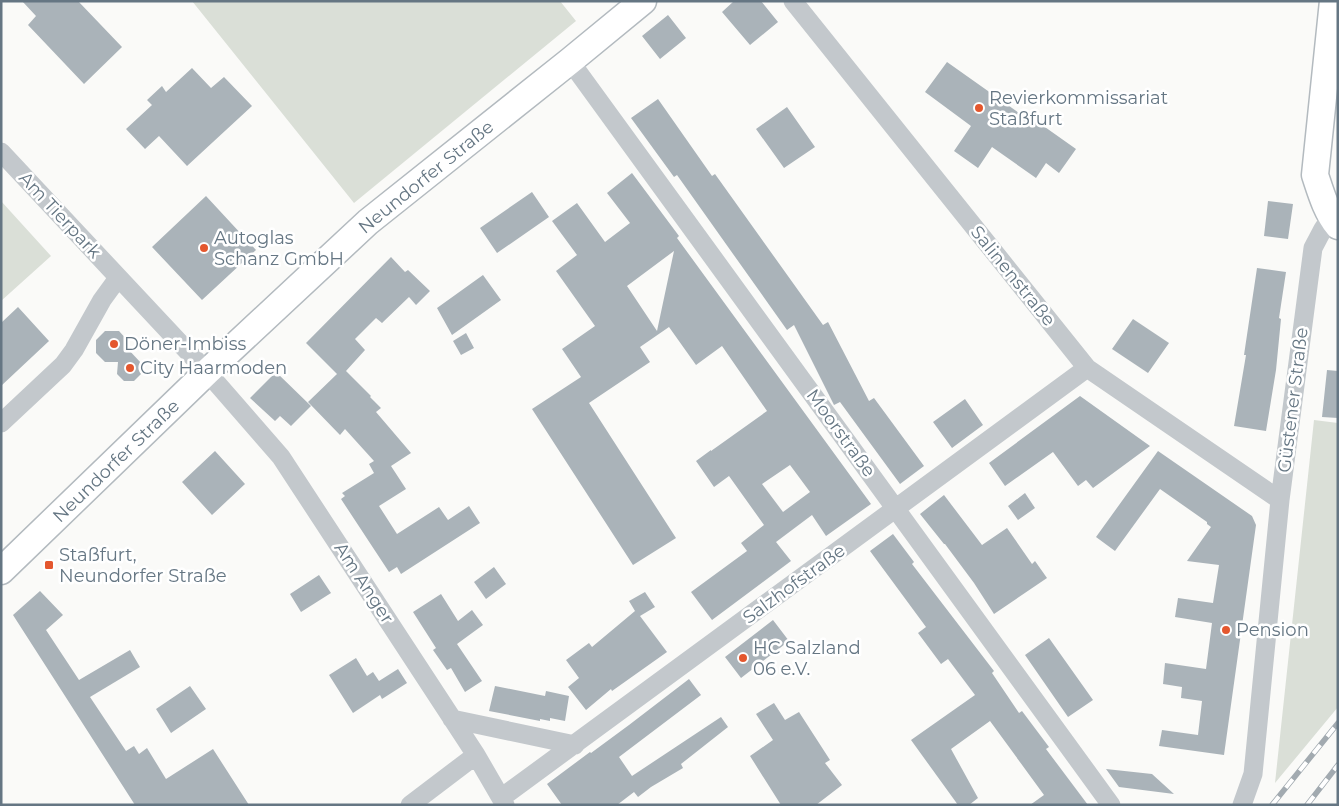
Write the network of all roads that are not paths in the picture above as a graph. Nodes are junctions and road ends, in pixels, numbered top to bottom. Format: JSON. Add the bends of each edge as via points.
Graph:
{"nodes":[{"id":1,"x":643,"y":1,"type":"edge"},
{"id":2,"x":793,"y":1,"type":"edge"},
{"id":3,"x":1333,"y":1,"type":"edge"},
{"id":4,"x":570,"y":61,"type":"junction"},
{"id":5,"x":1,"y":152,"type":"edge"},
{"id":6,"x":1334,"y":222,"type":"edge"},
{"id":7,"x":118,"y":278,"type":"junction"},
{"id":8,"x":1087,"y":368,"type":"junction"},
{"id":9,"x":207,"y":372,"type":"junction"},
{"id":10,"x":1,"y":423,"type":"edge"},
{"id":11,"x":1280,"y":500,"type":"junction"},
{"id":12,"x":896,"y":509,"type":"junction"},
{"id":13,"x":1,"y":571,"type":"edge"},
{"id":14,"x":452,"y":719,"type":"junction"},
{"id":15,"x":575,"y":744,"type":"junction"},
{"id":16,"x":476,"y":755,"type":"junction"},
{"id":17,"x":503,"y":802,"type":"edge"},
{"id":18,"x":410,"y":805,"type":"edge"},
{"id":19,"x":1111,"y":805,"type":"edge"},
{"id":20,"x":1242,"y":805,"type":"edge"}],
"edges":[{"from":1,"to":4,"type":"main road","name":"Neundorfer Straße"},
{"from":2,"to":8,"type":"street","name":"Salinenstraße"},
{"from":3,"to":6,"type":"main road","name":"Güstener Straße","via":[[1315,176]]},
{"from":4,"to":9,"type":"main road","name":"Neundorfer Straße","via":[[368,222]]},
{"from":4,"to":12,"type":"street","name":"Moorstraße"},
{"from":5,"to":7,"type":"street","name":"Am Tierpark"},
{"from":6,"to":11,"type":"street","name":"Güstener Straße","via":[[1322,229],[1313,248]]},
{"from":7,"to":9,"type":"street","name":"Am Tierpark"},
{"from":7,"to":10,"type":"street","via":[[63,365]]},
{"from":8,"to":11,"type":"street","name":"Salinenstraße"},
{"from":8,"to":12,"type":"street","name":"Salzhofstraße"},
{"from":9,"to":13,"type":"main road","name":"Neundorfer Straße"},
{"from":9,"to":14,"type":"street","name":"Am Anger","via":[[281,457]]},
{"from":11,"to":20,"type":"street","name":"Güstener Straße","via":[[1253,774]]},
{"from":12,"to":15,"type":"street","name":"Salzhofstraße"},
{"from":12,"to":19,"type":"street","name":"Moorstraße"},
{"from":14,"to":15,"type":"street"},
{"from":14,"to":16,"type":"street","name":"Am Anger"},
{"from":15,"to":17,"type":"street","name":"Salzhofstraße"},
{"from":16,"to":17,"type":"street","name":"Am Anger"},
{"from":16,"to":18,"type":"street"}]}
